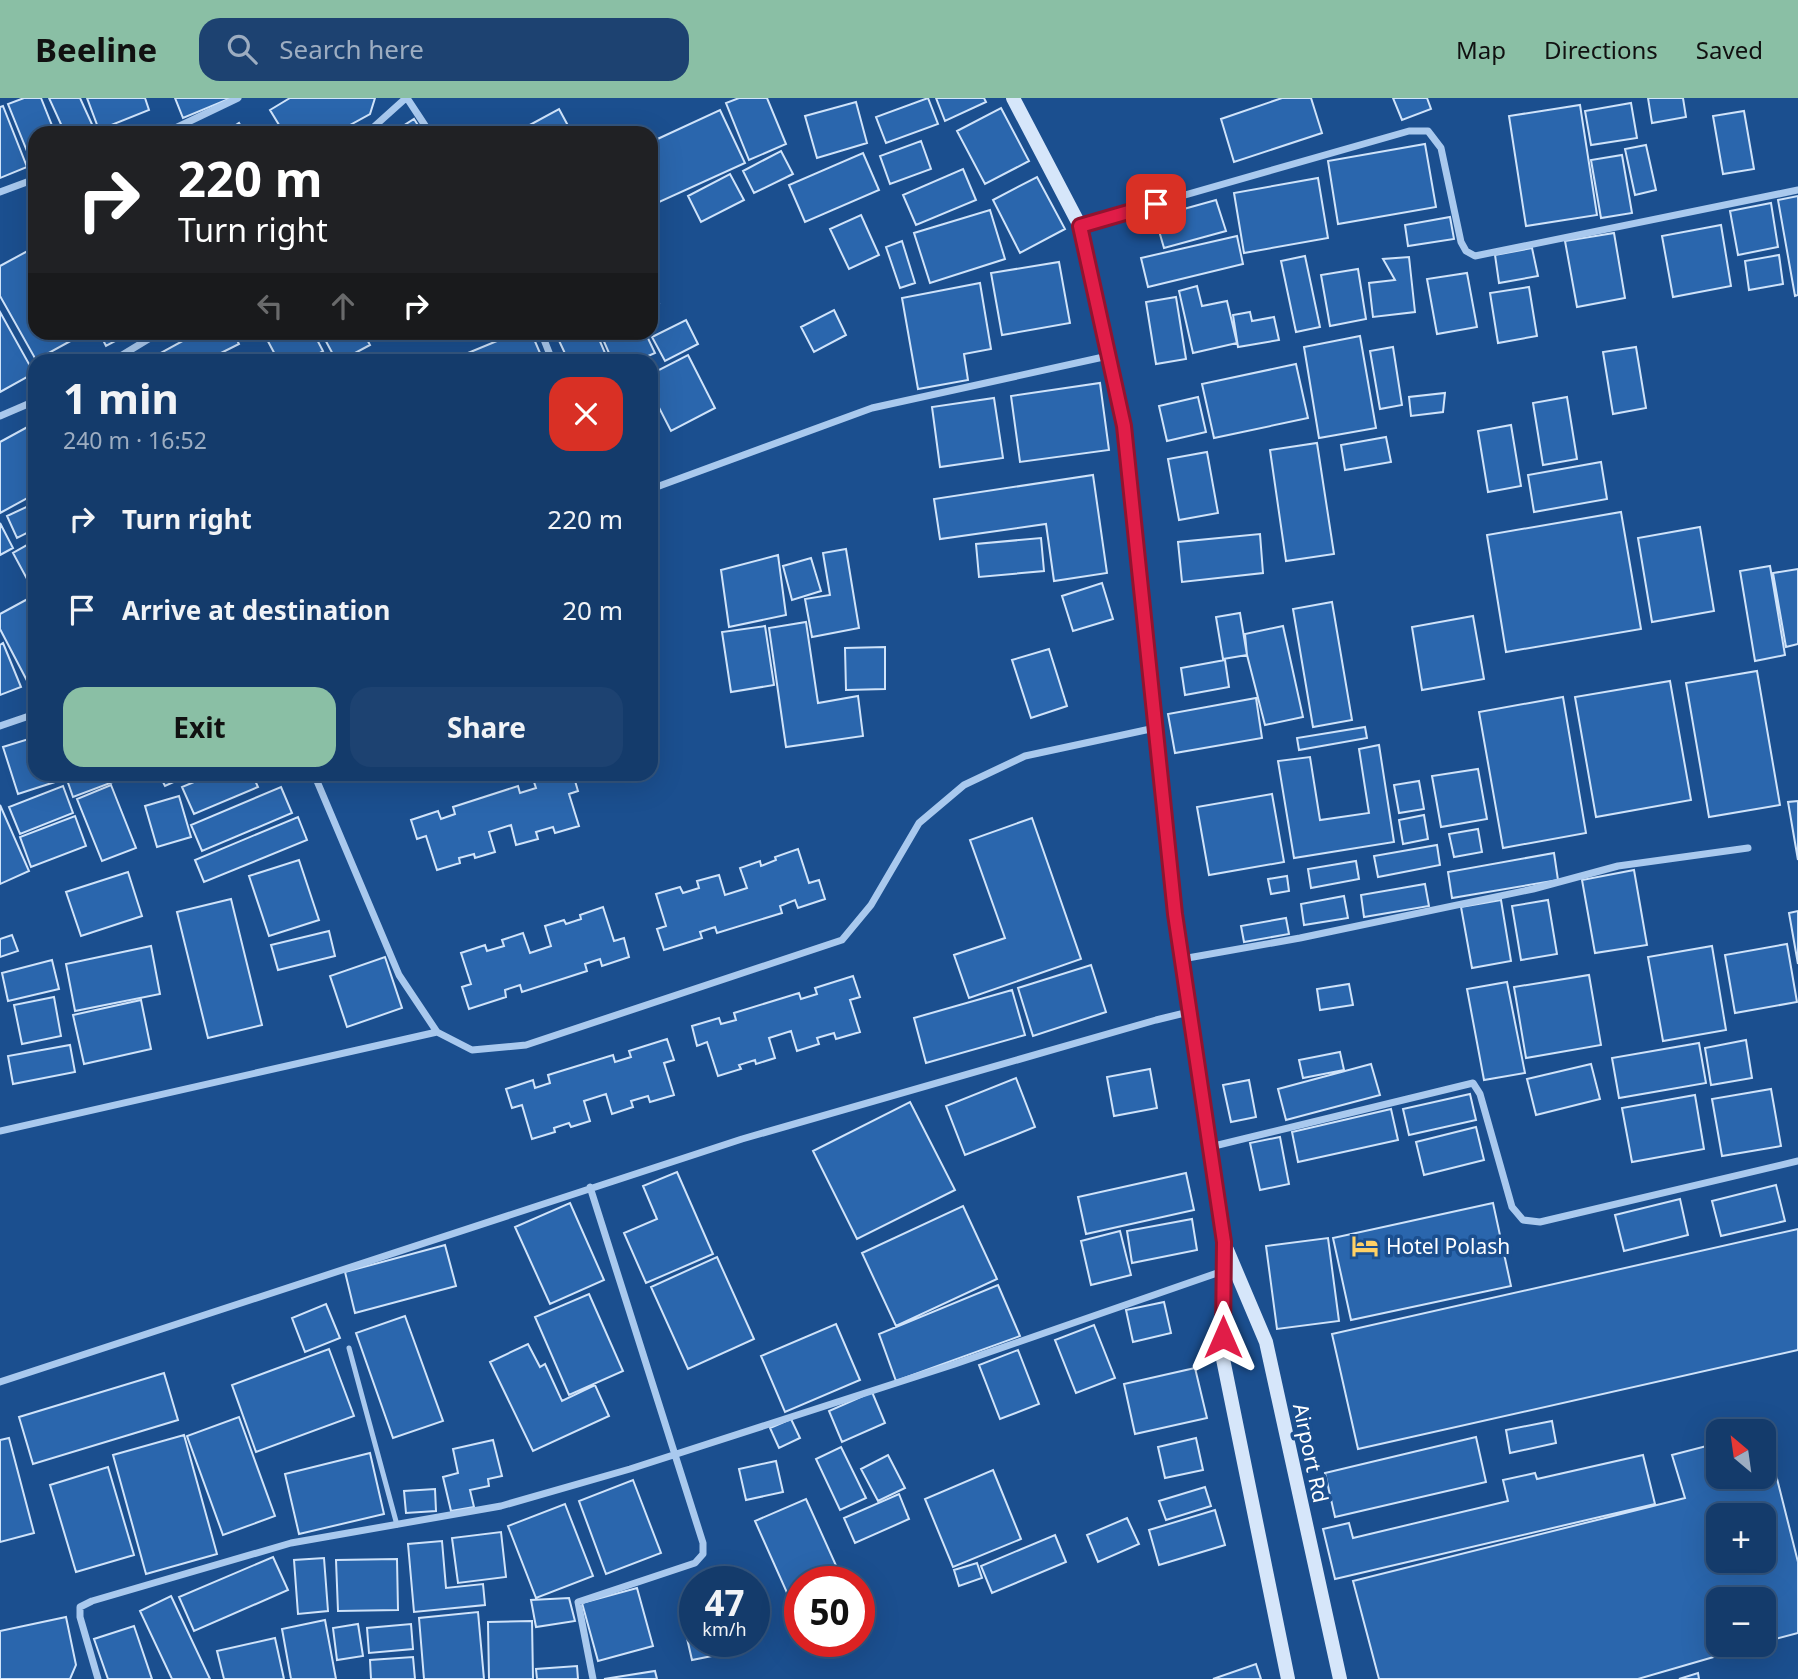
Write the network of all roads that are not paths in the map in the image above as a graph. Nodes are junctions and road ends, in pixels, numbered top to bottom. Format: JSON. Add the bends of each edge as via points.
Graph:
{"nodes":[{"id":1,"x":238,"y":98,"type":"edge"},
{"id":2,"x":406,"y":98,"type":"edge"},
{"id":3,"x":1013,"y":98,"type":"edge"},
{"id":4,"x":180,"y":126,"type":"edge"},
{"id":5,"x":375,"y":126,"type":"edge"},
{"id":6,"x":425,"y":126,"type":"edge"},
{"id":7,"x":28,"y":182,"type":"edge"},
{"id":8,"x":1798,"y":190,"type":"edge"},
{"id":9,"x":0,"y":192,"type":"edge"},
{"id":10,"x":1080,"y":226,"type":"junction"},
{"id":11,"x":147,"y":340,"type":"edge"},
{"id":12,"x":124,"y":354,"type":"edge"},
{"id":13,"x":1108,"y":356,"type":"junction"},
{"id":14,"x":28,"y":404,"type":"edge"},
{"id":15,"x":0,"y":416,"type":"edge"},
{"id":16,"x":658,"y":486,"type":"edge"},
{"id":17,"x":28,"y":716,"type":"edge"},
{"id":18,"x":0,"y":726,"type":"edge"},
{"id":19,"x":1155,"y":728,"type":"junction"},
{"id":20,"x":317,"y":781,"type":"edge"},
{"id":21,"x":1748,"y":848,"type":"dead end"},
{"id":22,"x":1181,"y":959,"type":"junction"},
{"id":23,"x":1189,"y":1012,"type":"junction"},
{"id":24,"x":438,"y":1032,"type":"junction"},
{"id":25,"x":0,"y":1130,"type":"edge"},
{"id":26,"x":1209,"y":1147,"type":"junction"},
{"id":27,"x":1798,"y":1161,"type":"edge"},
{"id":28,"x":590,"y":1187,"type":"junction"},
{"id":29,"x":1224,"y":1242,"type":"junction"},
{"id":30,"x":1224,"y":1271,"type":"junction"},
{"id":31,"x":348,"y":1348,"type":"dead end"},
{"id":32,"x":0,"y":1382,"type":"edge"},
{"id":33,"x":674,"y":1455,"type":"junction"},
{"id":34,"x":397,"y":1525,"type":"junction"},
{"id":35,"x":98,"y":1679,"type":"edge"},
{"id":36,"x":593,"y":1679,"type":"edge"},
{"id":37,"x":1288,"y":1679,"type":"edge"},
{"id":38,"x":1339,"y":1679,"type":"edge"}],
"edges":[{"from":1,"to":4,"type":"street"},
{"from":2,"to":5,"type":"street"},
{"from":2,"to":6,"type":"street"},
{"from":3,"to":10,"type":"main road","name":"Airport Rd"},
{"from":7,"to":9,"type":"street"},
{"from":8,"to":10,"type":"street","via":[[1475,256],[1461,242],[1441,148],[1428,131],[1409,131]]},
{"from":10,"to":13,"type":"main road","name":"Airport Rd"},
{"from":11,"to":12,"type":"street"},
{"from":13,"to":16,"type":"street","via":[[872,408]]},
{"from":13,"to":19,"type":"main road","name":"Airport Rd","via":[[1124,426]]},
{"from":14,"to":15,"type":"street"},
{"from":17,"to":18,"type":"street"},
{"from":19,"to":22,"type":"main road","name":"Airport Rd"},
{"from":19,"to":24,"type":"street","via":[[1025,757],[964,785],[919,823],[871,905],[842,940],[526,1045],[472,1050]]},
{"from":20,"to":24,"type":"street","via":[[400,975]]},
{"from":21,"to":22,"type":"street","via":[[1618,866],[1510,894]]},
{"from":22,"to":23,"type":"main road","name":"Airport Rd"},
{"from":23,"to":26,"type":"main road","name":"Airport Rd"},
{"from":23,"to":28,"type":"street"},
{"from":24,"to":25,"type":"street"},
{"from":26,"to":27,"type":"street","via":[[1473,1083],[1513,1207],[1523,1220],[1540,1222]]},
{"from":26,"to":29,"type":"main road","name":"Airport Rd"},
{"from":28,"to":32,"type":"street"},
{"from":28,"to":33,"type":"street"},
{"from":29,"to":30,"type":"main road","name":"Airport Rd"},
{"from":29,"to":38,"type":"main road","name":"Airport Rd","via":[[1265,1342]]},
{"from":30,"to":33,"type":"street"},
{"from":30,"to":37,"type":"main road","name":"Airport Rd","via":[[1223,1359]]},
{"from":31,"to":34,"type":"lane"},
{"from":33,"to":34,"type":"street","via":[[501,1506]]},
{"from":33,"to":36,"type":"street","via":[[703,1554],[695,1563],[578,1602]]},
{"from":34,"to":35,"type":"street","via":[[291,1543],[80,1607]]}]}
